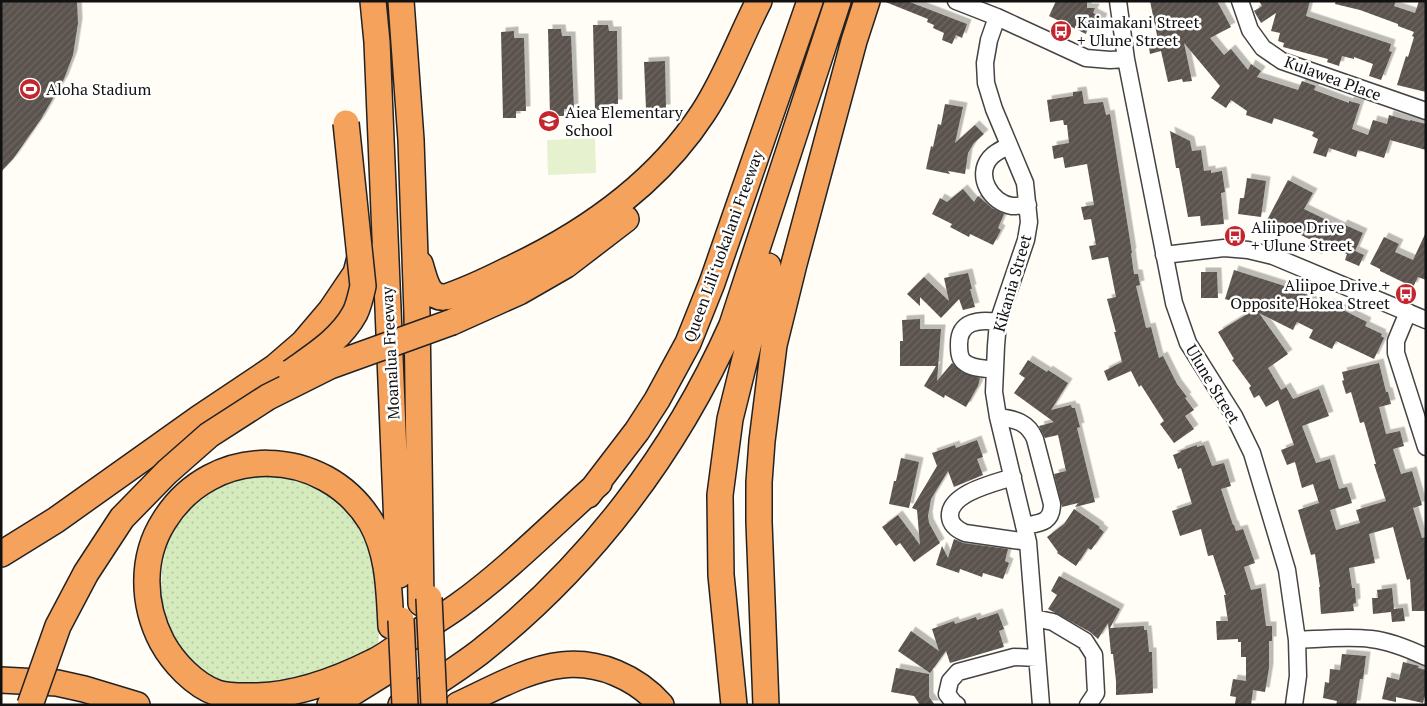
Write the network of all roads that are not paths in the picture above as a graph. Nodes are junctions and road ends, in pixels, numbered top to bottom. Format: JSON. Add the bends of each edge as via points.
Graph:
{"nodes":[{"id":1,"x":373,"y":1,"type":"edge"},
{"id":2,"x":401,"y":1,"type":"edge"},
{"id":3,"x":414,"y":1,"type":"edge"},
{"id":4,"x":759,"y":1,"type":"edge"},
{"id":5,"x":766,"y":1,"type":"edge"},
{"id":6,"x":810,"y":1,"type":"edge"},
{"id":7,"x":838,"y":1,"type":"edge"},
{"id":8,"x":867,"y":1,"type":"edge"},
{"id":9,"x":956,"y":1,"type":"edge"},
{"id":10,"x":1118,"y":1,"type":"edge"},
{"id":11,"x":1240,"y":1,"type":"edge"},
{"id":12,"x":997,"y":17,"type":"junction"},
{"id":13,"x":826,"y":37,"type":"junction"},
{"id":14,"x":1126,"y":59,"type":"junction"},
{"id":15,"x":1426,"y":111,"type":"edge"},
{"id":16,"x":346,"y":123,"type":"dead end"},
{"id":17,"x":380,"y":137,"type":"junction"},
{"id":18,"x":411,"y":140,"type":"junction"},
{"id":19,"x":1009,"y":146,"type":"junction"},
{"id":20,"x":1028,"y":205,"type":"junction"},
{"id":21,"x":414,"y":248,"type":"junction"},
{"id":22,"x":1164,"y":254,"type":"junction"},
{"id":23,"x":1408,"y":312,"type":"junction"},
{"id":24,"x":1426,"y":320,"type":"edge"},
{"id":25,"x":998,"y":322,"type":"junction"},
{"id":26,"x":994,"y":370,"type":"junction"},
{"id":27,"x":998,"y":417,"type":"junction"},
{"id":28,"x":209,"y":435,"type":"junction"},
{"id":29,"x":1426,"y":446,"type":"edge"},
{"id":30,"x":1013,"y":477,"type":"junction"},
{"id":31,"x":599,"y":483,"type":"junction"},
{"id":32,"x":1024,"y":526,"type":"junction"},
{"id":33,"x":1028,"y":542,"type":"junction"},
{"id":34,"x":1,"y":554,"type":"edge"},
{"id":35,"x":425,"y":601,"type":"junction"},
{"id":36,"x":1034,"y":618,"type":"junction"},
{"id":37,"x":396,"y":623,"type":"junction"},
{"id":38,"x":1297,"y":640,"type":"junction"},
{"id":39,"x":1426,"y":657,"type":"edge"},
{"id":40,"x":1037,"y":658,"type":"junction"},
{"id":41,"x":1,"y":680,"type":"edge"},
{"id":42,"x":30,"y":705,"type":"edge"},
{"id":43,"x":138,"y":705,"type":"edge"},
{"id":44,"x":330,"y":705,"type":"edge"},
{"id":45,"x":396,"y":705,"type":"edge"},
{"id":46,"x":401,"y":705,"type":"edge"},
{"id":47,"x":405,"y":705,"type":"edge"},
{"id":48,"x":425,"y":705,"type":"edge"},
{"id":49,"x":434,"y":705,"type":"edge"},
{"id":50,"x":458,"y":705,"type":"edge"},
{"id":51,"x":661,"y":705,"type":"edge"},
{"id":52,"x":734,"y":705,"type":"edge"},
{"id":53,"x":766,"y":705,"type":"edge"},
{"id":54,"x":957,"y":705,"type":"edge"},
{"id":55,"x":1041,"y":705,"type":"edge"},
{"id":56,"x":1088,"y":705,"type":"edge"},
{"id":57,"x":1294,"y":705,"type":"edge"}],
"edges":[{"from":1,"to":17,"type":"highway","name":"Moanalua Freeway","via":[[378,42]]},
{"from":2,"to":18,"type":"highway"},
{"from":3,"to":18,"type":"highway"},
{"from":4,"to":21,"type":"highway","via":[[718,88],[690,133],[650,176],[607,214],[524,262],[446,297],[432,294]]},
{"from":5,"to":28,"type":"highway","bridge":true,"via":[[740,67],[714,117],[676,169],[648,200],[609,233],[566,265],[520,292],[452,322],[330,366],[268,397]]},
{"from":6,"to":31,"type":"highway","name":"Queen Liliʻuokalani Freeway","via":[[692,335],[657,400]]},
{"from":7,"to":13,"type":"highway","name":"Queen Liliʻuokalani Freeway"},
{"from":8,"to":53,"type":"highway","via":[[774,346],[762,441],[758,522]]},
{"from":9,"to":12,"type":"street"},
{"from":10,"to":14,"type":"street","name":"Ulune Street"},
{"from":11,"to":15,"type":"street","name":"Kulawea Place","via":[[1250,30],[1263,48],[1282,61]]},
{"from":12,"to":14,"type":"street","via":[[1086,58]]},
{"from":12,"to":19,"type":"street","name":"Kikania Street","via":[[985,63],[986,83]]},
{"from":13,"to":46,"type":"highway","name":"Queen Liliʻuokalani Freeway","via":[[732,325],[715,364],[675,434],[644,482],[606,530],[549,592],[480,652]]},
{"from":13,"to":52,"type":"highway","via":[[726,443],[720,495],[720,548]]},
{"from":14,"to":22,"type":"street","name":"Ulune Street"},
{"from":16,"to":28,"type":"highway","bridge":true,"via":[[363,286],[356,312],[341,333],[321,350]]},
{"from":17,"to":34,"type":"highway","via":[[372,214],[356,273],[303,343],[274,368],[56,520]]},
{"from":17,"to":37,"type":"highway","name":"Moanalua Freeway"},
{"from":18,"to":21,"type":"highway","name":"Moanalua Freeway"},
{"from":19,"to":20,"type":"street","name":"Kikania Street","via":[[1025,183]]},
{"from":19,"to":20,"type":"street","via":[[988,160],[984,181],[998,200],[1011,206]]},
{"from":20,"to":25,"type":"street","name":"Kikania Street","via":[[1026,240]]},
{"from":21,"to":35,"type":"highway","name":"Moanalua Freeway"},
{"from":22,"to":23,"type":"street","via":[[1224,248],[1248,250],[1273,256]]},
{"from":22,"to":38,"type":"street","name":"Ulune Street","via":[[1174,303],[1188,343],[1234,416],[1252,453],[1287,570]]},
{"from":23,"to":24,"type":"street"},
{"from":23,"to":29,"type":"street","via":[[1396,341],[1396,354]]},
{"from":25,"to":26,"type":"street","name":"Kikania Street"},
{"from":25,"to":26,"type":"street","via":[[987,320],[970,324],[962,329],[959,337],[959,352],[964,362]]},
{"from":26,"to":27,"type":"street","name":"Kikania Street"},
{"from":27,"to":30,"type":"street","name":"Kikania Street"},
{"from":27,"to":32,"type":"street","via":[[1012,419],[1031,429],[1052,504],[1047,520]]},
{"from":28,"to":42,"type":"highway","bridge":true,"via":[[166,472],[122,518],[86,573],[58,626]]},
{"from":30,"to":32,"type":"street","name":"Kikania Street"},
{"from":30,"to":33,"type":"street","via":[[955,500],[950,516],[958,530],[966,533]]},
{"from":31,"to":37,"type":"highway","via":[[458,606],[374,662],[316,686],[279,695],[217,693],[193,678],[173,658],[158,633],[149,606],[147,578],[151,550],[162,523],[175,506],[213,476],[253,464],[281,464],[309,470],[345,492],[372,524],[384,552]]},
{"from":31,"to":44,"type":"highway","name":"Queen Liliʻuokalani Freeway","via":[[542,548],[462,622]]},
{"from":32,"to":33,"type":"street","name":"Kikania Street"},
{"from":33,"to":36,"type":"street","name":"Kikania Street"},
{"from":35,"to":48,"type":"highway"},
{"from":35,"to":49,"type":"highway","bridge":true},
{"from":36,"to":40,"type":"street","name":"Kikania Street"},
{"from":36,"to":56,"type":"street","via":[[1053,622],[1085,641],[1094,654],[1096,693]]},
{"from":37,"to":45,"type":"highway"},
{"from":37,"to":47,"type":"highway","name":"Moanalua Freeway","bridge":true},
{"from":38,"to":39,"type":"street","via":[[1372,639]]},
{"from":38,"to":57,"type":"street","name":"Ulune Street","via":[[1298,676]]},
{"from":40,"to":54,"type":"street","via":[[1014,657],[958,672],[950,681],[947,694]]},
{"from":40,"to":55,"type":"street","name":"Kikania Street"},
{"from":41,"to":43,"type":"highway","via":[[57,683]]},
{"from":50,"to":51,"type":"highway","via":[[518,678],[561,665],[593,666],[624,676],[640,685]]}]}
